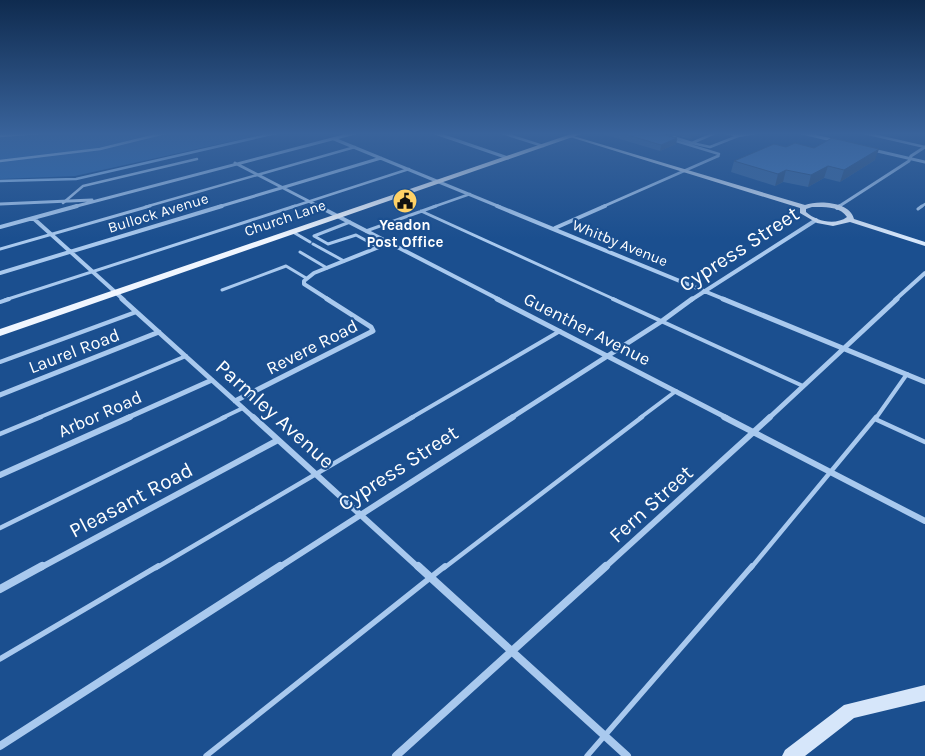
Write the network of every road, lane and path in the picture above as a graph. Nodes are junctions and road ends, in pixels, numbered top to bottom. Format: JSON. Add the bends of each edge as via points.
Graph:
{"nodes":[{"id":1,"x":158,"y":168,"type":"edge"},
{"id":2,"x":216,"y":168,"type":"edge"},
{"id":3,"x":246,"y":168,"type":"edge"},
{"id":4,"x":282,"y":168,"type":"edge"},
{"id":5,"x":346,"y":168,"type":"edge"},
{"id":6,"x":479,"y":168,"type":"edge"},
{"id":7,"x":681,"y":168,"type":"edge"},
{"id":8,"x":690,"y":168,"type":"edge"},
{"id":9,"x":899,"y":168,"type":"edge"},
{"id":10,"x":409,"y":169,"type":"joint"},
{"id":11,"x":686,"y":170,"type":"junction"},
{"id":12,"x":259,"y":175,"type":"junction"},
{"id":13,"x":441,"y":182,"type":"junction"},
{"id":14,"x":282,"y":187,"type":"junction"},
{"id":15,"x":470,"y":194,"type":"junction"},
{"id":16,"x":100,"y":200,"type":"junction"},
{"id":17,"x":309,"y":201,"type":"junction"},
{"id":18,"x":65,"y":202,"type":"junction"},
{"id":19,"x":925,"y":204,"type":"edge"},
{"id":20,"x":0,"y":205,"type":"edge"},
{"id":21,"x":805,"y":206,"type":"junction"},
{"id":22,"x":837,"y":208,"type":"junction"},
{"id":23,"x":918,"y":209,"type":"dead end"},
{"id":24,"x":421,"y":211,"type":"junction"},
{"id":25,"x":53,"y":213,"type":"junction"},
{"id":26,"x":338,"y":216,"type":"junction"},
{"id":27,"x":33,"y":218,"type":"junction"},
{"id":28,"x":816,"y":220,"type":"junction"},
{"id":29,"x":850,"y":220,"type":"junction"},
{"id":30,"x":350,"y":222,"type":"junction"},
{"id":31,"x":0,"y":227,"type":"edge"},
{"id":32,"x":554,"y":228,"type":"junction"},
{"id":33,"x":366,"y":231,"type":"junction"},
{"id":34,"x":292,"y":232,"type":"junction"},
{"id":35,"x":51,"y":234,"type":"junction"},
{"id":36,"x":312,"y":243,"type":"joint"},
{"id":37,"x":389,"y":243,"type":"junction"},
{"id":38,"x":925,"y":244,"type":"edge"},
{"id":39,"x":378,"y":247,"type":"junction"},
{"id":40,"x":0,"y":249,"type":"edge"},
{"id":41,"x":70,"y":252,"type":"junction"},
{"id":42,"x":300,"y":252,"type":"dead end"},
{"id":43,"x":344,"y":261,"type":"junction"},
{"id":44,"x":327,"y":268,"type":"junction"},
{"id":45,"x":93,"y":272,"type":"junction"},
{"id":46,"x":925,"y":273,"type":"edge"},
{"id":47,"x":0,"y":274,"type":"edge"},
{"id":48,"x":306,"y":278,"type":"junction"},
{"id":49,"x":222,"y":290,"type":"dead end"},
{"id":50,"x":706,"y":290,"type":"junction"},
{"id":51,"x":116,"y":293,"type":"junction"},
{"id":52,"x":0,"y":302,"type":"edge"},
{"id":53,"x":136,"y":312,"type":"junction"},
{"id":54,"x":662,"y":322,"type":"junction"},
{"id":55,"x":159,"y":332,"type":"junction"},
{"id":56,"x":560,"y":332,"type":"junction"},
{"id":57,"x":0,"y":333,"type":"edge"},
{"id":58,"x":843,"y":348,"type":"junction"},
{"id":59,"x":606,"y":355,"type":"junction"},
{"id":60,"x":186,"y":356,"type":"junction"},
{"id":61,"x":0,"y":362,"type":"edge"},
{"id":62,"x":907,"y":374,"type":"junction"},
{"id":63,"x":212,"y":380,"type":"junction"},
{"id":64,"x":925,"y":382,"type":"edge"},
{"id":65,"x":803,"y":386,"type":"junction"},
{"id":66,"x":676,"y":392,"type":"junction"},
{"id":67,"x":0,"y":395,"type":"edge"},
{"id":68,"x":235,"y":401,"type":"junction"},
{"id":69,"x":243,"y":408,"type":"junction"},
{"id":70,"x":875,"y":419,"type":"junction"},
{"id":71,"x":754,"y":432,"type":"junction"},
{"id":72,"x":0,"y":434,"type":"edge"},
{"id":73,"x":278,"y":440,"type":"junction"},
{"id":74,"x":925,"y":442,"type":"edge"},
{"id":75,"x":830,"y":472,"type":"junction"},
{"id":76,"x":0,"y":475,"type":"edge"},
{"id":77,"x":316,"y":475,"type":"junction"},
{"id":78,"x":360,"y":514,"type":"junction"},
{"id":79,"x":925,"y":521,"type":"edge"},
{"id":80,"x":0,"y":528,"type":"edge"},
{"id":81,"x":430,"y":578,"type":"junction"},
{"id":82,"x":0,"y":589,"type":"edge"},
{"id":83,"x":511,"y":651,"type":"junction"},
{"id":84,"x":0,"y":659,"type":"edge"},
{"id":85,"x":925,"y":693,"type":"edge"},
{"id":86,"x":604,"y":736,"type":"junction"},
{"id":87,"x":0,"y":746,"type":"edge"},
{"id":88,"x":206,"y":756,"type":"edge"},
{"id":89,"x":396,"y":756,"type":"edge"},
{"id":90,"x":587,"y":756,"type":"edge"},
{"id":91,"x":627,"y":756,"type":"edge"},
{"id":92,"x":791,"y":756,"type":"edge"}],
"edges":[{"from":1,"to":18,"type":"lane","via":[[83,186]]},
{"from":2,"to":16,"type":"street"},
{"from":3,"to":12,"type":"street","name":"Guenther Avenue"},
{"from":4,"to":12,"type":"lane"},
{"from":5,"to":14,"type":"street","name":"Bullock Avenue"},
{"from":6,"to":13,"type":"main road","name":"Church Lane"},
{"from":7,"to":11,"type":"street"},
{"from":8,"to":11,"type":"street"},
{"from":9,"to":22,"type":"street"},
{"from":10,"to":13,"type":"street","name":"Whitby Avenue"},
{"from":10,"to":17,"type":"lane"},
{"from":11,"to":21,"type":"street"},
{"from":11,"to":32,"type":"street"},
{"from":12,"to":14,"type":"street","name":"Guenther Avenue"},
{"from":12,"to":35,"type":"lane"},
{"from":13,"to":15,"type":"street","name":"Whitby Avenue"},
{"from":13,"to":26,"type":"main road","name":"Church Lane"},
{"from":14,"to":17,"type":"street","name":"Guenther Avenue"},
{"from":14,"to":41,"type":"street","name":"Bullock Avenue"},
{"from":15,"to":24,"type":"lane"},
{"from":15,"to":32,"type":"street","name":"Whitby Avenue"},
{"from":16,"to":18,"type":"street"},
{"from":16,"to":25,"type":"street"},
{"from":17,"to":26,"type":"street","name":"Guenther Avenue"},
{"from":17,"to":45,"type":"lane"},
{"from":18,"to":20,"type":"street"},
{"from":18,"to":25,"type":"street","via":[[64,207]]},
{"from":19,"to":23,"type":"lane"},
{"from":21,"to":22,"type":"street"},
{"from":21,"to":28,"type":"street","via":[[803,213]]},
{"from":22,"to":29,"type":"street","via":[[850,215]]},
{"from":24,"to":33,"type":"lane"},
{"from":24,"to":54,"type":"lane"},
{"from":25,"to":27,"type":"street"},
{"from":26,"to":30,"type":"street","name":"Guenther Avenue"},
{"from":26,"to":34,"type":"main road","name":"Church Lane"},
{"from":27,"to":31,"type":"street"},
{"from":27,"to":35,"type":"street","name":"Parmley Avenue"},
{"from":28,"to":29,"type":"street","via":[[834,223]]},
{"from":28,"to":50,"type":"street","name":"Cypress Street"},
{"from":29,"to":38,"type":"street"},
{"from":30,"to":33,"type":"street","name":"Guenther Avenue"},
{"from":30,"to":39,"type":"lane","via":[[314,236],[328,244],[356,235]]},
{"from":32,"to":50,"type":"street","name":"Whitby Avenue"},
{"from":33,"to":37,"type":"street","name":"Guenther Avenue"},
{"from":34,"to":36,"type":"lane"},
{"from":34,"to":51,"type":"main road","name":"Church Lane"},
{"from":35,"to":40,"type":"lane"},
{"from":35,"to":41,"type":"street","name":"Parmley Avenue"},
{"from":36,"to":43,"type":"lane"},
{"from":37,"to":39,"type":"street"},
{"from":37,"to":56,"type":"street","name":"Guenther Avenue"},
{"from":39,"to":43,"type":"street"},
{"from":41,"to":45,"type":"street","name":"Parmley Avenue"},
{"from":41,"to":47,"type":"street","name":"Bullock Avenue"},
{"from":42,"to":44,"type":"lane"},
{"from":43,"to":44,"type":"street"},
{"from":44,"to":48,"type":"street"},
{"from":45,"to":51,"type":"street","name":"Parmley Avenue"},
{"from":45,"to":52,"type":"lane"},
{"from":46,"to":58,"type":"street","name":"Fern Street"},
{"from":48,"to":49,"type":"lane","via":[[286,266]]},
{"from":48,"to":68,"type":"street","name":"Revere Road","via":[[304,284],[373,331]]},
{"from":50,"to":54,"type":"street","name":"Cypress Street"},
{"from":50,"to":58,"type":"street","name":"Whitby Avenue"},
{"from":51,"to":53,"type":"street","name":"Parmley Avenue"},
{"from":51,"to":57,"type":"main road","name":"Church Lane"},
{"from":53,"to":55,"type":"street","name":"Parmley Avenue"},
{"from":53,"to":61,"type":"lane"},
{"from":54,"to":59,"type":"street","name":"Cypress Street"},
{"from":54,"to":65,"type":"lane"},
{"from":55,"to":60,"type":"street","name":"Parmley Avenue"},
{"from":55,"to":67,"type":"street","name":"Laurel Road"},
{"from":56,"to":59,"type":"street","name":"Guenther Avenue"},
{"from":56,"to":77,"type":"lane"},
{"from":58,"to":62,"type":"street","name":"Whitby Avenue"},
{"from":58,"to":65,"type":"street","name":"Fern Street"},
{"from":59,"to":66,"type":"street","name":"Guenther Avenue"},
{"from":59,"to":78,"type":"street","name":"Cypress Street"},
{"from":60,"to":63,"type":"street","name":"Parmley Avenue"},
{"from":60,"to":72,"type":"lane"},
{"from":62,"to":64,"type":"street","name":"Whitby Avenue"},
{"from":62,"to":70,"type":"lane"},
{"from":63,"to":68,"type":"street","name":"Parmley Avenue"},
{"from":63,"to":76,"type":"street","name":"Arbor Road"},
{"from":65,"to":71,"type":"street","name":"Fern Street"},
{"from":66,"to":71,"type":"street","name":"Guenther Avenue"},
{"from":66,"to":81,"type":"lane"},
{"from":68,"to":69,"type":"street","name":"Parmley Avenue"},
{"from":69,"to":73,"type":"street","name":"Parmley Avenue"},
{"from":69,"to":80,"type":"lane"},
{"from":70,"to":74,"type":"lane"},
{"from":70,"to":75,"type":"lane"},
{"from":71,"to":75,"type":"street","name":"Guenther Avenue"},
{"from":71,"to":83,"type":"street","name":"Fern Street"},
{"from":73,"to":77,"type":"street","name":"Parmley Avenue"},
{"from":73,"to":82,"type":"street","name":"Pleasant Road"},
{"from":75,"to":79,"type":"street","name":"Guenther Avenue"},
{"from":75,"to":86,"type":"lane"},
{"from":77,"to":78,"type":"street","name":"Parmley Avenue"},
{"from":77,"to":84,"type":"lane"},
{"from":78,"to":81,"type":"street","name":"Parmley Avenue"},
{"from":78,"to":87,"type":"street","name":"Cypress Street"},
{"from":81,"to":83,"type":"street","name":"Parmley Avenue"},
{"from":81,"to":88,"type":"lane"},
{"from":83,"to":86,"type":"street","name":"Parmley Avenue"},
{"from":83,"to":89,"type":"street","name":"Fern Street"},
{"from":85,"to":92,"type":"street","via":[[850,711]]},
{"from":86,"to":90,"type":"lane"},
{"from":86,"to":91,"type":"street","name":"Parmley Avenue"}]}
